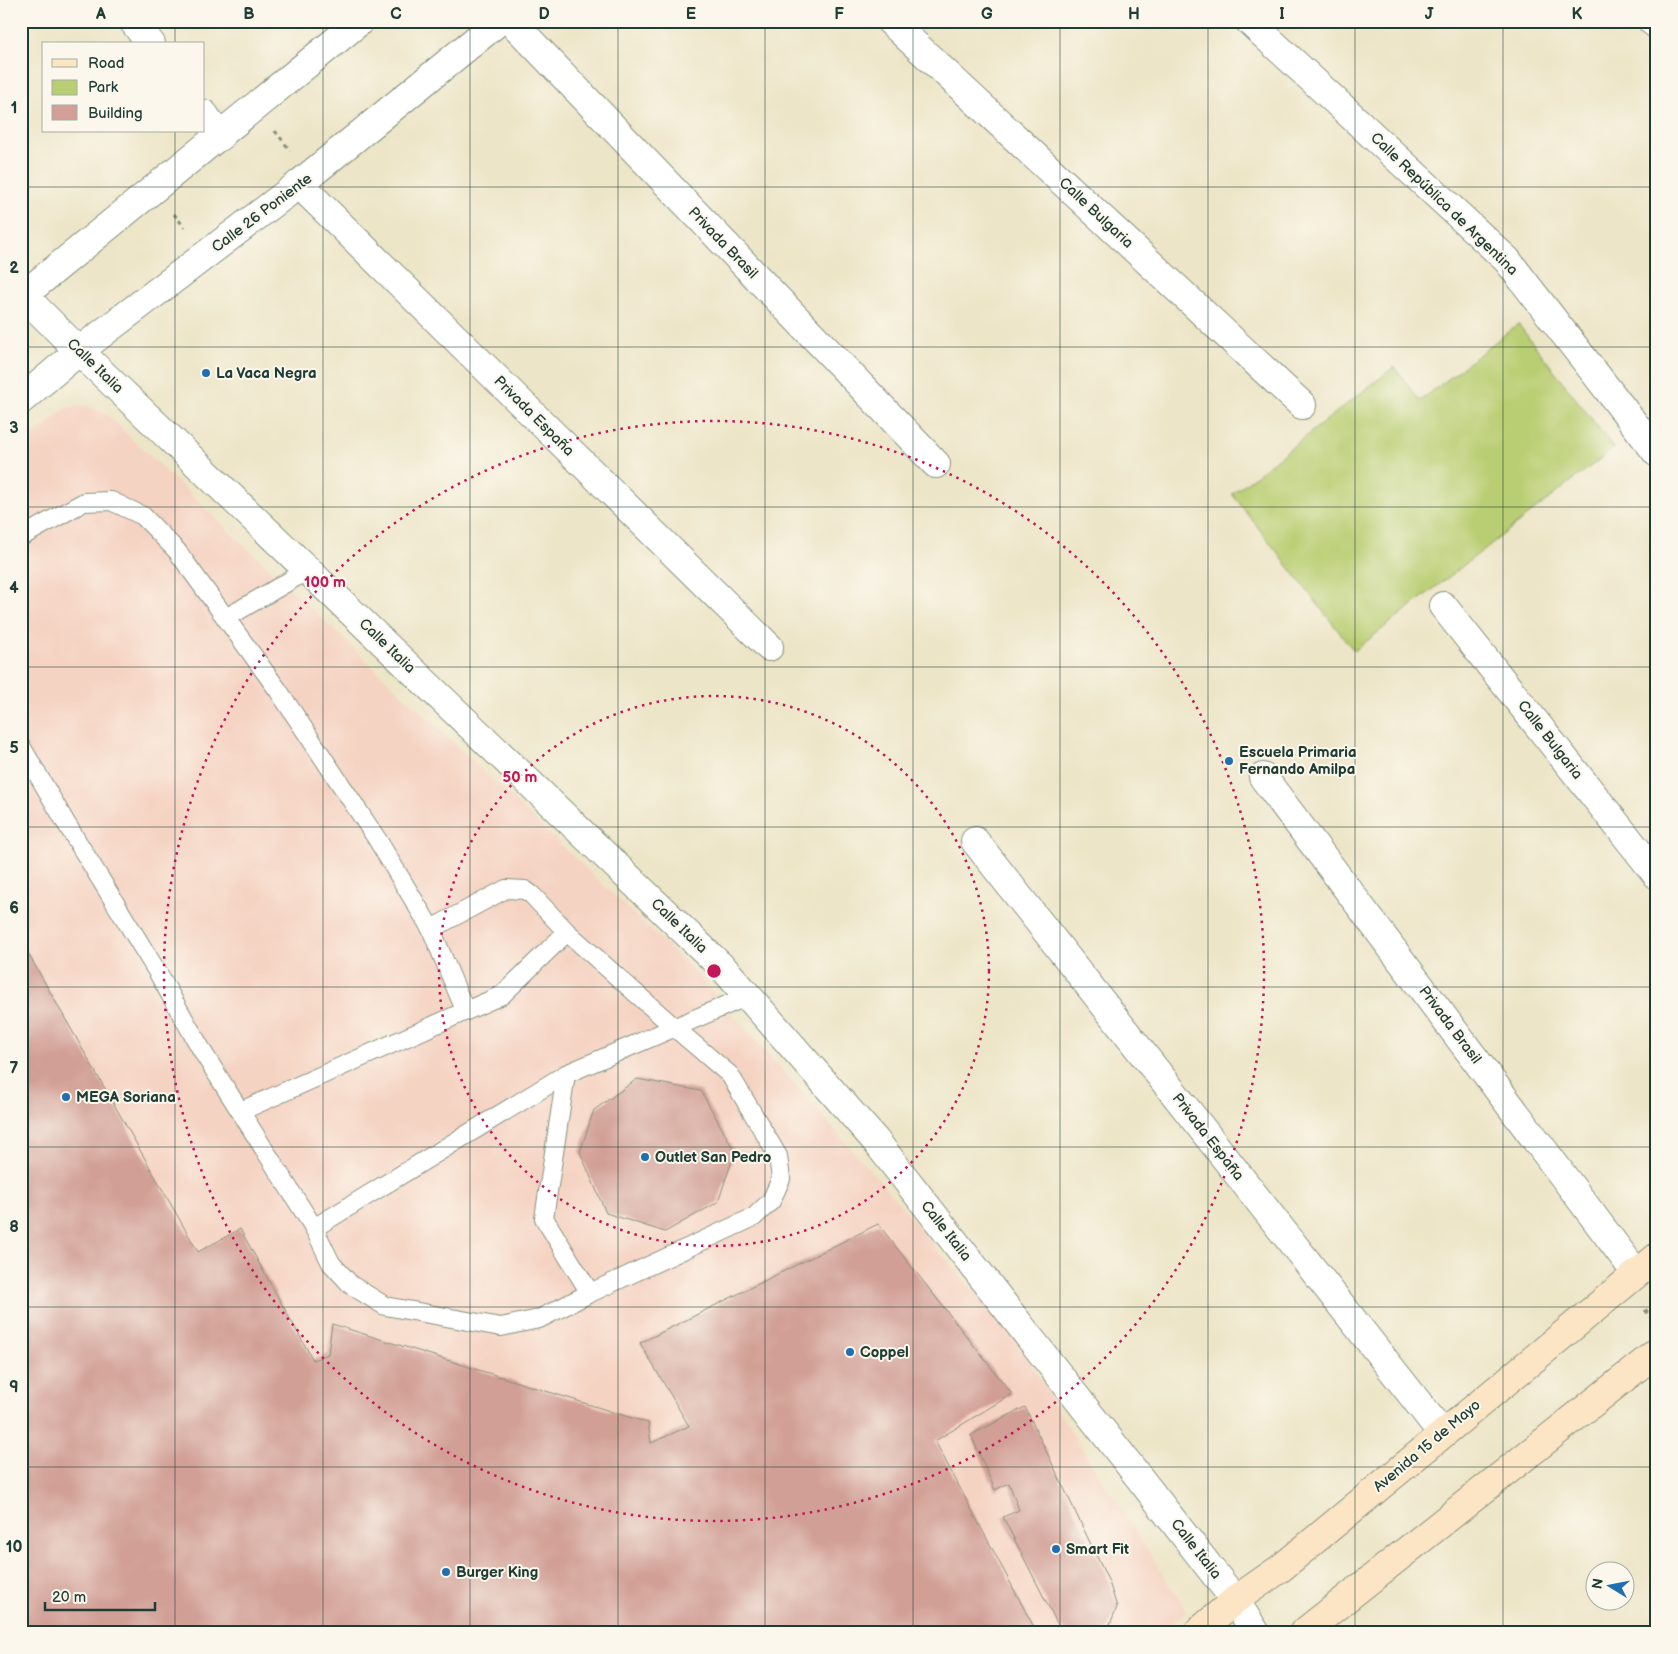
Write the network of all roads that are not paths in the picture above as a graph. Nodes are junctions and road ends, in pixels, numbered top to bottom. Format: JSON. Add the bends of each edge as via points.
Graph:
{"nodes":[{"id":1,"x":133,"y":21,"type":"edge"},
{"id":2,"x":360,"y":21,"type":"edge"},
{"id":3,"x":499,"y":21,"type":"edge"},
{"id":4,"x":511,"y":21,"type":"edge"},
{"id":5,"x":890,"y":21,"type":"edge"},
{"id":6,"x":1249,"y":21,"type":"edge"},
{"id":7,"x":1652,"y":21,"type":"edge"},
{"id":8,"x":1657,"y":26,"type":"edge"},
{"id":9,"x":149,"y":42,"type":"edge"},
{"id":10,"x":205,"y":115,"type":"edge"},
{"id":11,"x":220,"y":137,"type":"junction"},
{"id":12,"x":305,"y":180,"type":"junction"},
{"id":13,"x":22,"y":295,"type":"edge"},
{"id":14,"x":79,"y":352,"type":"junction"},
{"id":15,"x":21,"y":400,"type":"edge"},
{"id":16,"x":1302,"y":405,"type":"dead end"},
{"id":17,"x":1657,"y":453,"type":"edge"},
{"id":18,"x":936,"y":464,"type":"dead end"},
{"id":19,"x":21,"y":537,"type":"edge"},
{"id":20,"x":308,"y":570,"type":"junction"},
{"id":21,"x":1444,"y":606,"type":"dead end"},
{"id":22,"x":226,"y":618,"type":"junction"},
{"id":23,"x":768,"y":647,"type":"dead end"},
{"id":24,"x":21,"y":746,"type":"edge"},
{"id":25,"x":1263,"y":777,"type":"dead end"},
{"id":26,"x":974,"y":840,"type":"dead end"},
{"id":27,"x":1657,"y":875,"type":"edge"},
{"id":28,"x":431,"y":929,"type":"junction"},
{"id":29,"x":567,"y":932,"type":"junction"},
{"id":30,"x":748,"y":996,"type":"junction"},
{"id":31,"x":465,"y":1010,"type":"junction"},
{"id":32,"x":675,"y":1028,"type":"junction"},
{"id":33,"x":566,"y":1074,"type":"junction"},
{"id":34,"x":241,"y":1111,"type":"junction"},
{"id":35,"x":314,"y":1228,"type":"junction"},
{"id":36,"x":1647,"y":1265,"type":"edge"},
{"id":37,"x":590,"y":1293,"type":"junction"},
{"id":38,"x":1657,"y":1352,"type":"edge"},
{"id":39,"x":1442,"y":1432,"type":"junction"},
{"id":40,"x":1235,"y":1600,"type":"junction"},
{"id":41,"x":1197,"y":1633,"type":"edge"},
{"id":42,"x":1256,"y":1633,"type":"edge"},
{"id":43,"x":1303,"y":1633,"type":"edge"}],
"edges":[{"from":1,"to":9,"type":"street"},
{"from":2,"to":11,"type":"street"},
{"from":3,"to":12,"type":"street","name":"Calle 26 Poniente"},
{"from":4,"to":18,"type":"street","name":"Privada Brasil"},
{"from":5,"to":16,"type":"street","name":"Calle Bulgaria"},
{"from":6,"to":17,"type":"street","name":"Calle República de Argentina","via":[[1507,260]]},
{"from":7,"to":8,"type":"street"},
{"from":10,"to":11,"type":"street"},
{"from":11,"to":13,"type":"street"},
{"from":12,"to":14,"type":"street","name":"Calle 26 Poniente"},
{"from":12,"to":23,"type":"street","name":"Privada España"},
{"from":13,"to":14,"type":"street","name":"Calle Italia"},
{"from":14,"to":15,"type":"street","name":"Calle 26 Poniente"},
{"from":14,"to":20,"type":"street","name":"Calle Italia"},
{"from":19,"to":22,"type":"lane","via":[[84,502],[111,501],[143,516],[177,551]]},
{"from":20,"to":22,"type":"lane"},
{"from":20,"to":30,"type":"street","name":"Calle Italia","via":[[725,970]]},
{"from":21,"to":27,"type":"street","name":"Calle Bulgaria"},
{"from":22,"to":28,"type":"lane","via":[[328,763]]},
{"from":24,"to":34,"type":"lane"},
{"from":25,"to":36,"type":"street","name":"Privada Brasil"},
{"from":26,"to":39,"type":"street","name":"Privada España"},
{"from":28,"to":29,"type":"lane","via":[[506,889],[515,888],[532,895]]},
{"from":28,"to":31,"type":"lane"},
{"from":29,"to":31,"type":"lane","via":[[502,995]]},
{"from":29,"to":32,"type":"lane"},
{"from":30,"to":32,"type":"lane"},
{"from":30,"to":40,"type":"street","name":"Calle Italia","via":[[875,1140]]},
{"from":31,"to":34,"type":"lane"},
{"from":32,"to":33,"type":"lane"},
{"from":32,"to":37,"type":"lane","via":[[730,1075],[778,1156],[780,1179],[771,1200],[754,1217]]},
{"from":33,"to":35,"type":"lane"},
{"from":33,"to":37,"type":"lane","via":[[544,1218]]},
{"from":34,"to":35,"type":"lane"},
{"from":35,"to":37,"type":"lane","via":[[332,1262],[351,1285],[385,1306],[502,1327],[539,1319]]},
{"from":36,"to":39,"type":"main road","name":"Avenida 15 de Mayo"},
{"from":38,"to":43,"type":"main road"},
{"from":39,"to":40,"type":"main road","name":"Avenida 15 de Mayo","via":[[1288,1562]]},
{"from":40,"to":41,"type":"main road","name":"Avenida 15 de Mayo"},
{"from":40,"to":42,"type":"street","name":"Calle Italia"}]}
